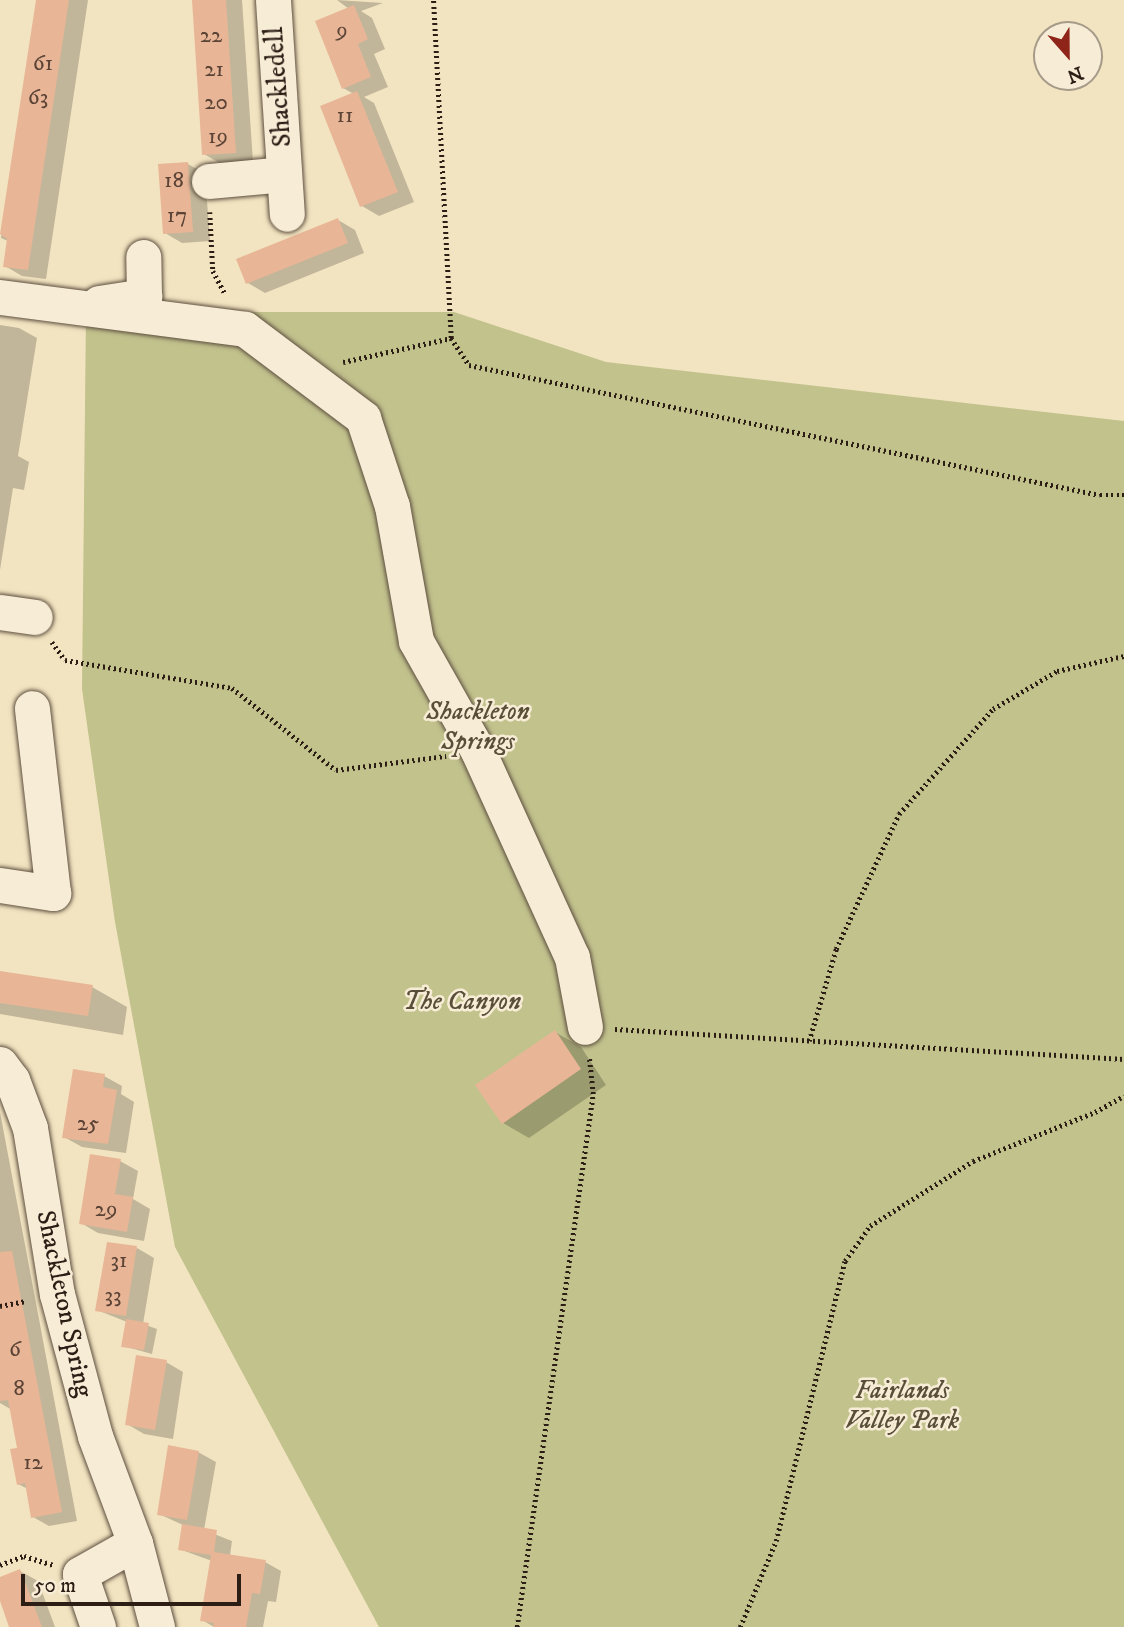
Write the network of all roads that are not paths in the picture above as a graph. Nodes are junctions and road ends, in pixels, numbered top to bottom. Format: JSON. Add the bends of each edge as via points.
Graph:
{"nodes":[{"id":1,"x":273,"y":0,"type":"edge"},
{"id":2,"x":284,"y":174,"type":"junction"},
{"id":3,"x":209,"y":181,"type":"road end"},
{"id":4,"x":287,"y":214,"type":"dead end"},
{"id":5,"x":143,"y":257,"type":"dead end"},
{"id":6,"x":0,"y":297,"type":"edge"},
{"id":7,"x":72,"y":309,"type":"junction"},
{"id":8,"x":0,"y":612,"type":"edge"},
{"id":9,"x":35,"y":617,"type":"road end"},
{"id":10,"x":32,"y":708,"type":"dead end"},
{"id":11,"x":0,"y":886,"type":"edge"},
{"id":12,"x":585,"y":1027,"type":"road end"},
{"id":13,"x":0,"y":1064,"type":"edge"},
{"id":14,"x":15,"y":1131,"type":"edge"},
{"id":15,"x":135,"y":1543,"type":"junction"},
{"id":16,"x":98,"y":1627,"type":"edge"},
{"id":17,"x":157,"y":1627,"type":"edge"}],
"edges":[{"from":1,"to":2,"type":"street","name":"Shackledell"},
{"from":2,"to":3,"type":"street","name":"Shackledell"},
{"from":2,"to":4,"type":"street","name":"Shackledell"},
{"from":5,"to":7,"type":"street","via":[[144,296]]},
{"from":6,"to":7,"type":"street"},
{"from":7,"to":12,"type":"street","via":[[245,329],[363,418],[392,506],[416,641],[478,751],[572,957]]},
{"from":8,"to":9,"type":"street"},
{"from":10,"to":11,"type":"street","via":[[53,893]]},
{"from":13,"to":14,"type":"street","name":"Shackleton Spring","via":[[12,1080]]},
{"from":14,"to":15,"type":"street","name":"Shackleton Spring","via":[[95,1436]]},
{"from":15,"to":16,"type":"street","via":[[80,1573]]},
{"from":15,"to":17,"type":"street","name":"Shackleton Spring"}]}
